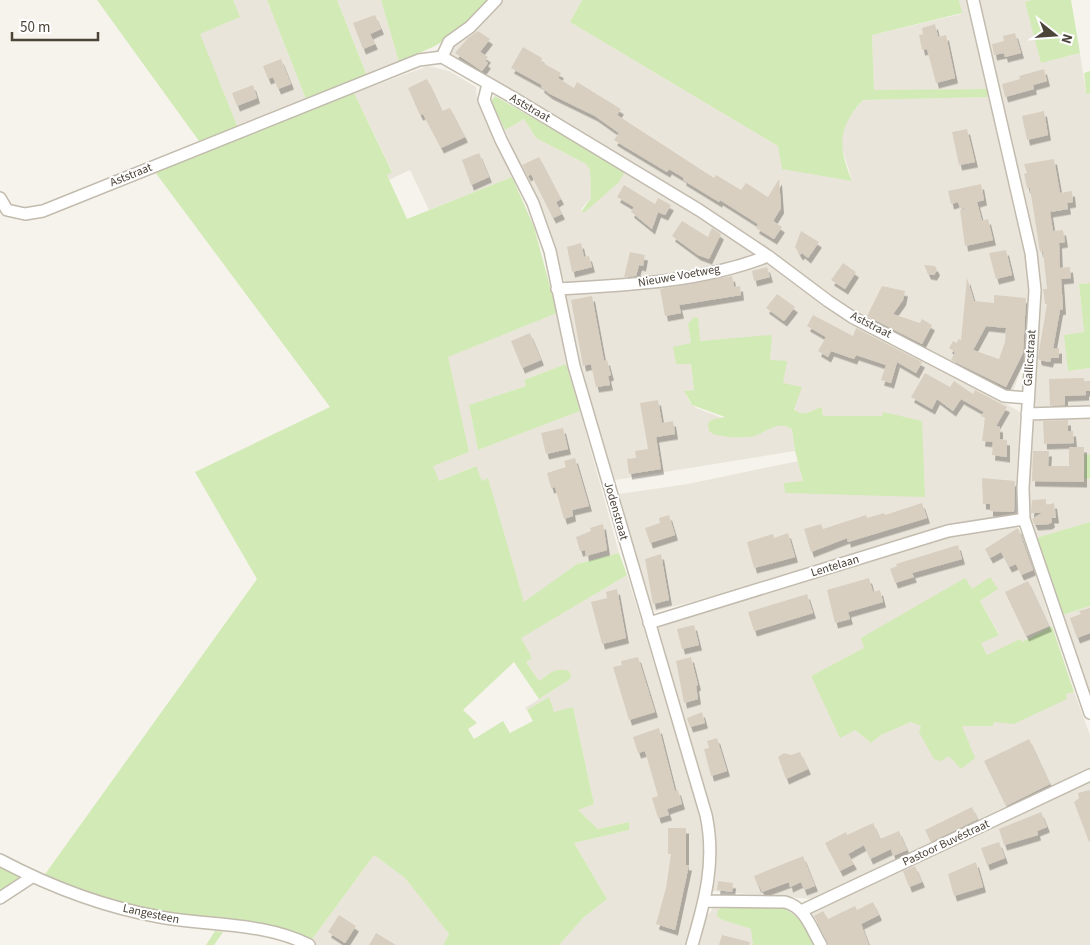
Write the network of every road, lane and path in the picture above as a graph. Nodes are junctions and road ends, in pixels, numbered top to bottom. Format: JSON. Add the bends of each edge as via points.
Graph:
{"nodes":[{"id":1,"x":496,"y":0,"type":"edge"},
{"id":2,"x":973,"y":0,"type":"edge"},
{"id":3,"x":442,"y":57,"type":"junction"},
{"id":4,"x":488,"y":84,"type":"junction"},
{"id":5,"x":0,"y":198,"type":"edge"},
{"id":6,"x":768,"y":256,"type":"junction"},
{"id":7,"x":558,"y":289,"type":"junction"},
{"id":8,"x":1028,"y":398,"type":"junction"},
{"id":9,"x":1090,"y":412,"type":"edge"},
{"id":10,"x":1027,"y":414,"type":"junction"},
{"id":11,"x":1024,"y":518,"type":"junction"},
{"id":12,"x":649,"y":623,"type":"junction"},
{"id":13,"x":1090,"y":713,"type":"edge"},
{"id":14,"x":1090,"y":775,"type":"edge"},
{"id":15,"x":0,"y":860,"type":"edge"},
{"id":16,"x":32,"y":877,"type":"junction"},
{"id":17,"x":0,"y":898,"type":"edge"},
{"id":18,"x":706,"y":901,"type":"junction"},
{"id":19,"x":801,"y":911,"type":"junction"},
{"id":20,"x":309,"y":945,"type":"edge"},
{"id":21,"x":692,"y":945,"type":"edge"},
{"id":22,"x":821,"y":945,"type":"edge"}],
"edges":[{"from":1,"to":3,"type":"street","via":[[470,28],[449,42]]},
{"from":2,"to":8,"type":"street","name":"Gallicstraat","via":[[1031,253],[1035,290]]},
{"from":3,"to":4,"type":"street","name":"Aststraat"},
{"from":3,"to":5,"type":"street","name":"Aststraat","via":[[419,60],[43,211],[25,214],[8,210]]},
{"from":4,"to":6,"type":"street","name":"Aststraat","via":[[630,167]]},
{"from":4,"to":7,"type":"street","name":"Jodenstraat","via":[[484,100],[533,203],[550,252]]},
{"from":6,"to":7,"type":"street","name":"Nieuwe Voetweg","via":[[750,263],[652,283]]},
{"from":6,"to":8,"type":"street","name":"Aststraat","via":[[852,317],[1004,396]]},
{"from":7,"to":12,"type":"street","name":"Jodenstraat","via":[[574,366]]},
{"from":8,"to":10,"type":"street","name":"Gallicstraat"},
{"from":9,"to":10,"type":"street"},
{"from":10,"to":11,"type":"street","name":"Gallicstraat"},
{"from":11,"to":12,"type":"street","name":"Lentelaan","via":[[948,531]]},
{"from":11,"to":13,"type":"street","name":"Gallicstraat"},
{"from":12,"to":18,"type":"street","name":"Jodenstraat","via":[[710,835],[711,861]]},
{"from":14,"to":19,"type":"street","name":"Pastoor Buvéstraat"},
{"from":15,"to":16,"type":"street","name":"Langesteen"},
{"from":16,"to":17,"type":"street"},
{"from":16,"to":20,"type":"street","name":"Langesteen","via":[[89,900],[204,924],[271,931]]},
{"from":18,"to":19,"type":"street","via":[[785,902],[794,904]]},
{"from":18,"to":21,"type":"street","name":"Jodenstraat"},
{"from":19,"to":22,"type":"street"}]}
